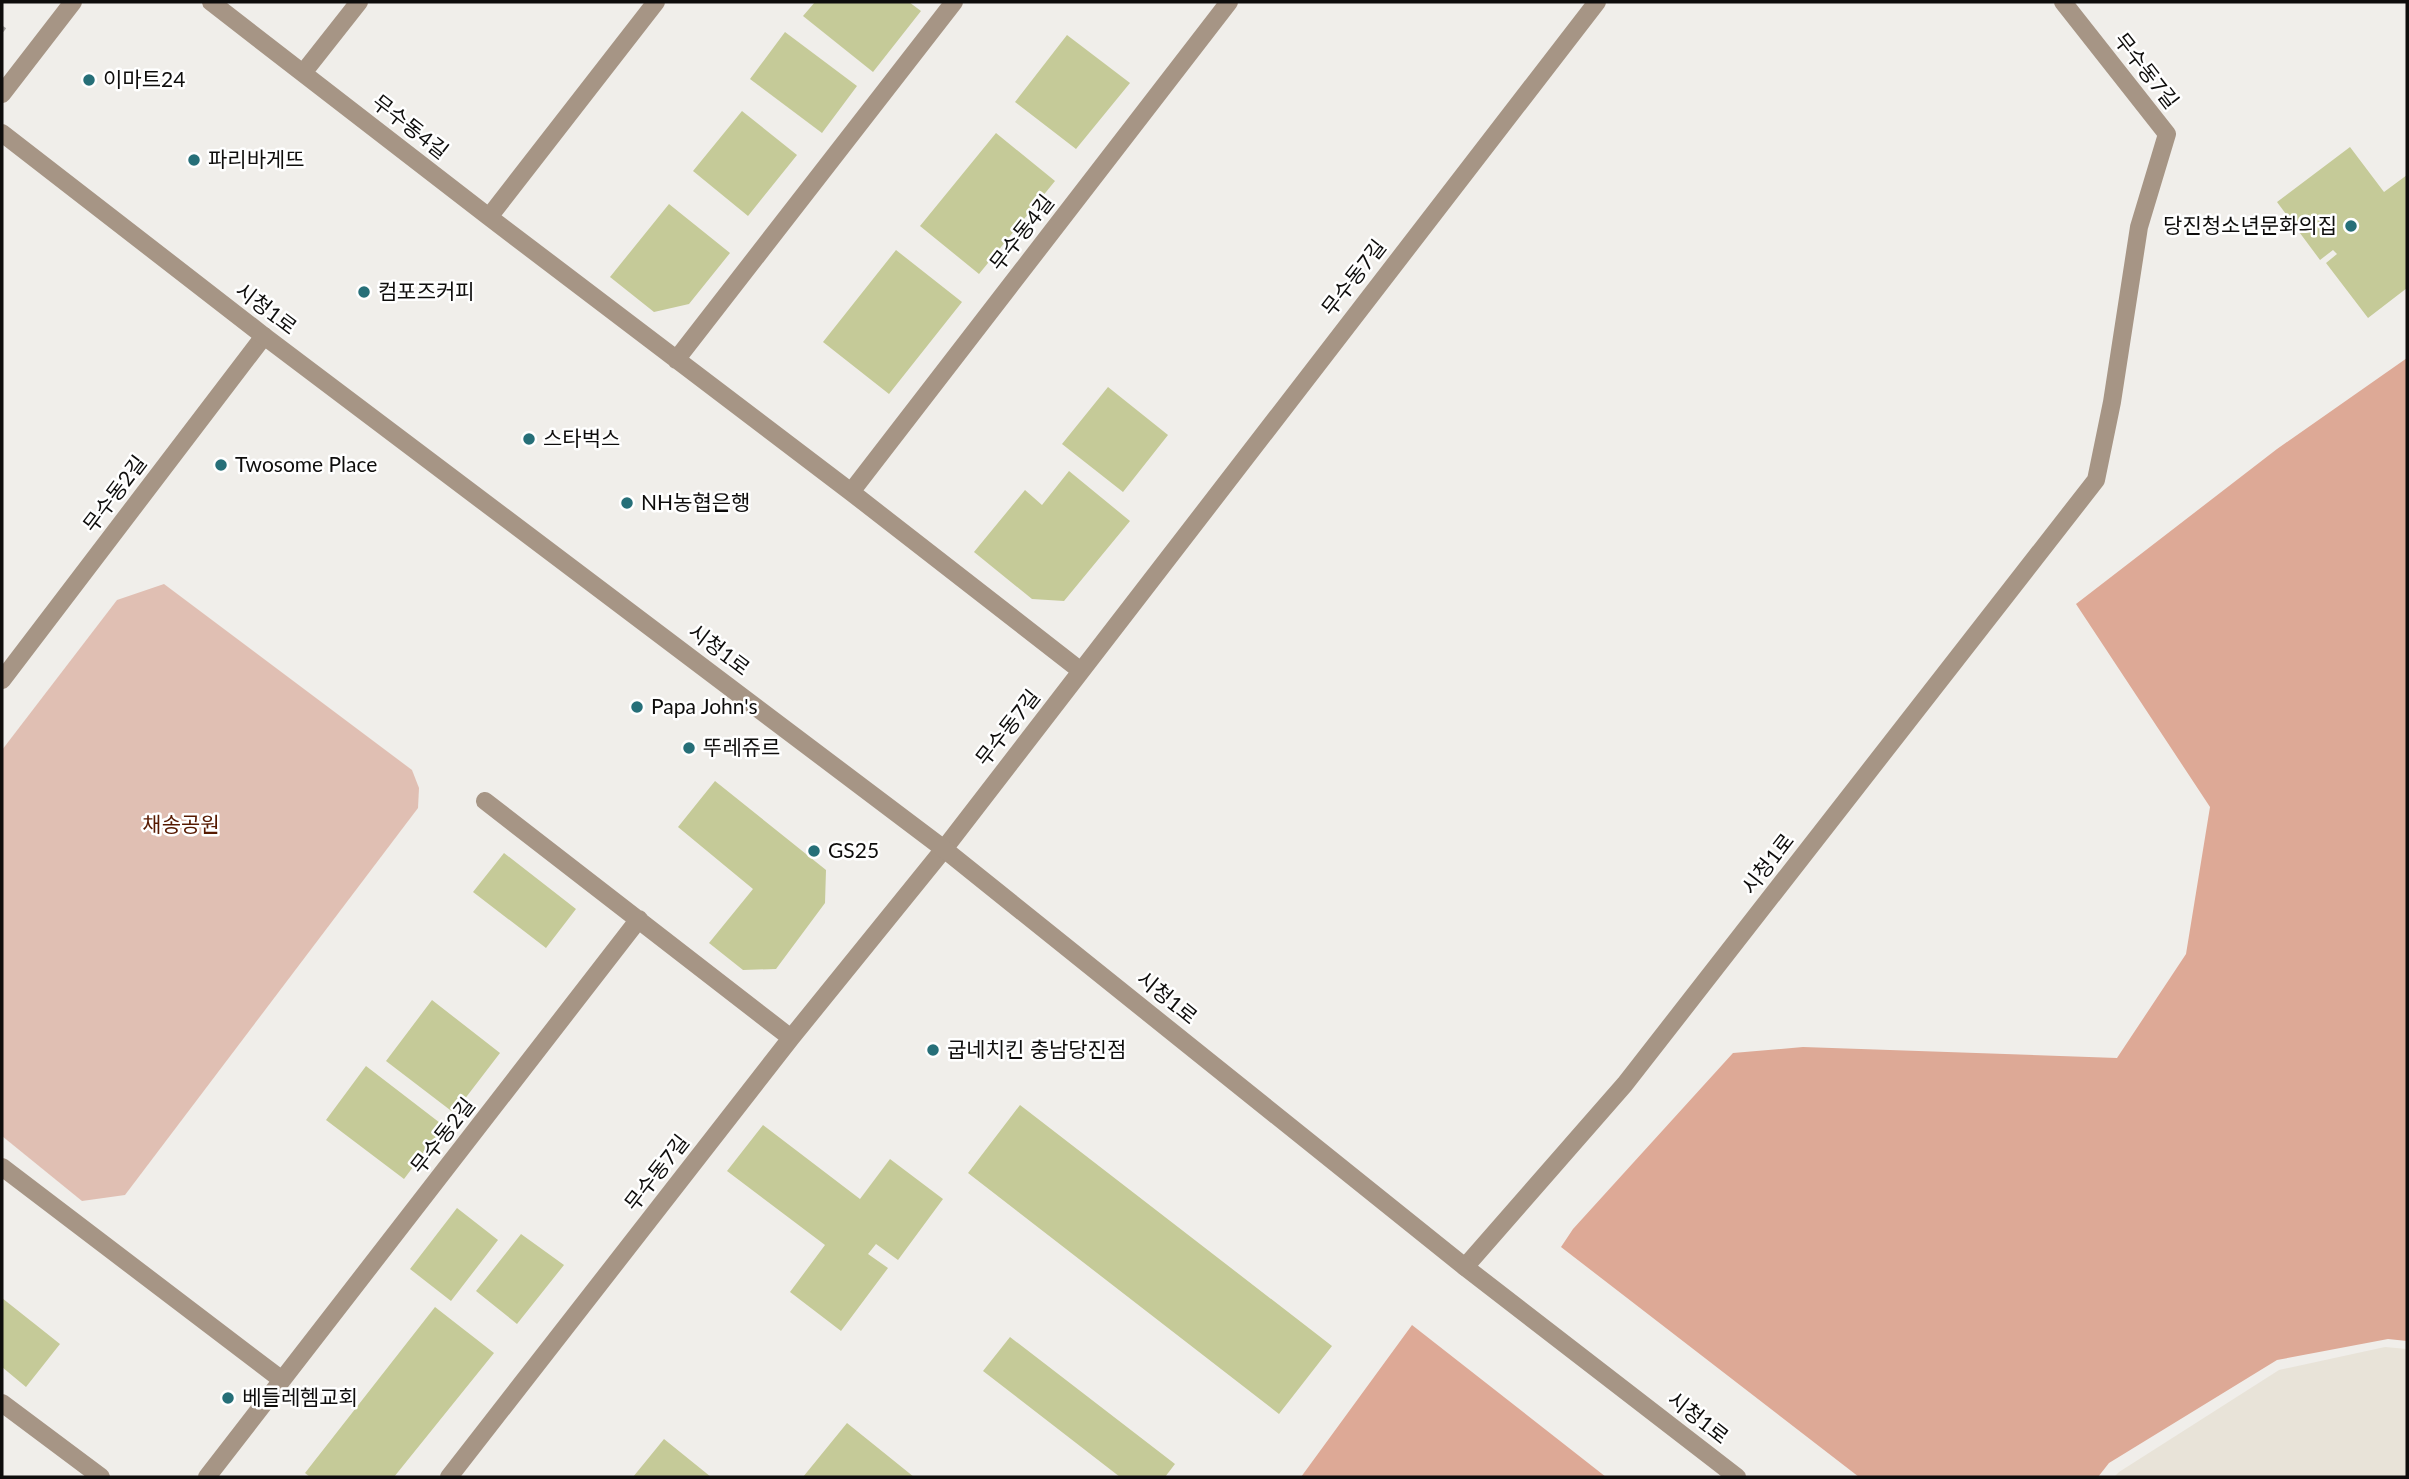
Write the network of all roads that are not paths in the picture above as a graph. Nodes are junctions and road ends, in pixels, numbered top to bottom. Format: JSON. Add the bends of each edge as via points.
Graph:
{"nodes":[{"id":1,"x":74,"y":2,"type":"edge"},
{"id":2,"x":211,"y":2,"type":"edge"},
{"id":3,"x":359,"y":2,"type":"edge"},
{"id":4,"x":656,"y":2,"type":"edge"},
{"id":5,"x":954,"y":2,"type":"edge"},
{"id":6,"x":1229,"y":2,"type":"edge"},
{"id":7,"x":1597,"y":2,"type":"edge"},
{"id":8,"x":2063,"y":2,"type":"edge"},
{"id":9,"x":303,"y":74,"type":"junction"},
{"id":10,"x":2,"y":94,"type":"edge"},
{"id":11,"x":2,"y":133,"type":"edge"},
{"id":12,"x":489,"y":217,"type":"junction"},
{"id":13,"x":264,"y":335,"type":"junction"},
{"id":14,"x":676,"y":359,"type":"junction"},
{"id":15,"x":2096,"y":481,"type":"joint"},
{"id":16,"x":851,"y":492,"type":"junction"},
{"id":17,"x":1081,"y":671,"type":"junction"},
{"id":18,"x":2,"y":680,"type":"edge"},
{"id":19,"x":485,"y":801,"type":"dead end"},
{"id":20,"x":944,"y":849,"type":"junction"},
{"id":21,"x":639,"y":919,"type":"junction"},
{"id":22,"x":791,"y":1038,"type":"junction"},
{"id":23,"x":2,"y":1167,"type":"edge"},
{"id":24,"x":1465,"y":1267,"type":"junction"},
{"id":25,"x":282,"y":1380,"type":"junction"},
{"id":26,"x":2,"y":1403,"type":"edge"},
{"id":27,"x":101,"y":1477,"type":"edge"},
{"id":28,"x":206,"y":1477,"type":"edge"},
{"id":29,"x":449,"y":1477,"type":"edge"},
{"id":30,"x":1737,"y":1477,"type":"edge"}],
"edges":[{"from":1,"to":10,"type":"street"},
{"from":2,"to":9,"type":"street","name":"무수동4길"},
{"from":3,"to":9,"type":"street"},
{"from":4,"to":12,"type":"street"},
{"from":5,"to":14,"type":"street"},
{"from":6,"to":16,"type":"street","name":"무수동4길"},
{"from":7,"to":17,"type":"street","name":"무수동7길"},
{"from":8,"to":15,"type":"street","name":"무수동7길","via":[[2167,134],[2139,227]]},
{"from":9,"to":12,"type":"street","name":"무수동4길"},
{"from":11,"to":13,"type":"street","name":"시청1로"},
{"from":12,"to":14,"type":"street","name":"무수동4길"},
{"from":13,"to":18,"type":"street","name":"무수동2길"},
{"from":13,"to":20,"type":"street","name":"시청1로"},
{"from":14,"to":16,"type":"street","name":"무수동4길"},
{"from":15,"to":24,"type":"street","name":"시청1로","via":[[1625,1084]]},
{"from":16,"to":17,"type":"street","name":"무수동4길"},
{"from":17,"to":20,"type":"street","name":"무수동7길"},
{"from":19,"to":21,"type":"street"},
{"from":20,"to":22,"type":"street","name":"무수동7길"},
{"from":20,"to":24,"type":"street","name":"시청1로"},
{"from":21,"to":22,"type":"street"},
{"from":21,"to":25,"type":"street","name":"무수동2길"},
{"from":22,"to":29,"type":"street","name":"무수동7길"},
{"from":23,"to":25,"type":"street"},
{"from":24,"to":30,"type":"street","name":"시청1로"},
{"from":25,"to":28,"type":"street","name":"무수동2길"},
{"from":26,"to":27,"type":"street"}]}
